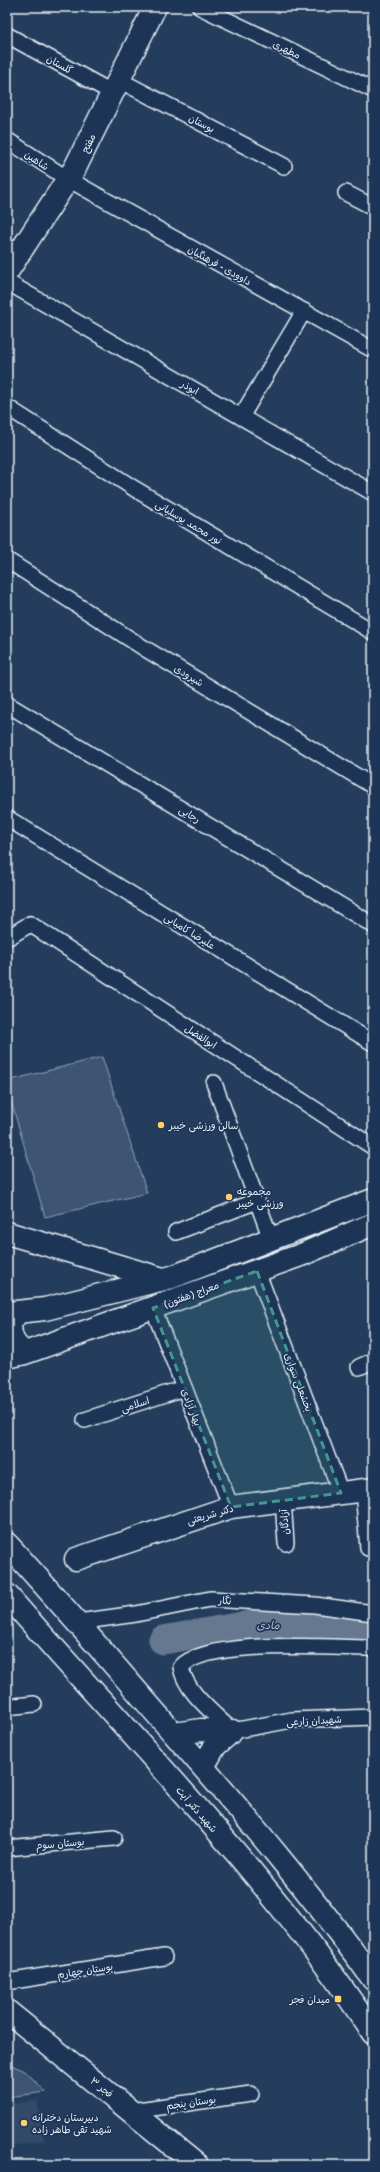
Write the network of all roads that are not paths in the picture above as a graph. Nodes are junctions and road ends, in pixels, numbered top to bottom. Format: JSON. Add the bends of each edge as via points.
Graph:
{"nodes":[{"id":1,"x":155,"y":7,"type":"edge"},
{"id":2,"x":200,"y":7,"type":"edge"},
{"id":3,"x":7,"y":35,"type":"edge"},
{"id":4,"x":116,"y":86,"type":"junction"},
{"id":5,"x":373,"y":90,"type":"edge"},
{"id":6,"x":7,"y":140,"type":"edge"},
{"id":7,"x":284,"y":166,"type":"dead end"},
{"id":8,"x":68,"y":179,"type":"junction"},
{"id":9,"x":346,"y":193,"type":"dead end"},
{"id":10,"x":373,"y":207,"type":"edge"},
{"id":11,"x":8,"y":268,"type":"edge"},
{"id":12,"x":304,"y":311,"type":"junction"},
{"id":13,"x":373,"y":350,"type":"edge"},
{"id":14,"x":7,"y":407,"type":"edge"},
{"id":15,"x":241,"y":417,"type":"junction"},
{"id":16,"x":373,"y":493,"type":"edge"},
{"id":17,"x":7,"y":560,"type":"edge"},
{"id":18,"x":373,"y":632,"type":"edge"},
{"id":19,"x":7,"y":704,"type":"edge"},
{"id":20,"x":373,"y":786,"type":"edge"},
{"id":21,"x":7,"y":818,"type":"edge"},
{"id":22,"x":373,"y":925,"type":"edge"},
{"id":23,"x":7,"y":938,"type":"edge"},
{"id":24,"x":373,"y":1043,"type":"edge"},
{"id":25,"x":214,"y":1083,"type":"dead end"},
{"id":26,"x":373,"y":1148,"type":"edge"},
{"id":27,"x":373,"y":1200,"type":"edge"},
{"id":28,"x":249,"y":1204,"type":"dead end"},
{"id":29,"x":373,"y":1224,"type":"edge"},
{"id":30,"x":176,"y":1232,"type":"dead end"},
{"id":31,"x":7,"y":1233,"type":"edge"},
{"id":32,"x":271,"y":1239,"type":"junction"},
{"id":33,"x":257,"y":1271,"type":"junction"},
{"id":34,"x":164,"y":1279,"type":"junction"},
{"id":35,"x":152,"y":1308,"type":"junction"},
{"id":36,"x":13,"y":1313,"type":"edge"},
{"id":37,"x":16,"y":1355,"type":"edge"},
{"id":38,"x":373,"y":1361,"type":"edge"},
{"id":39,"x":359,"y":1367,"type":"dead end"},
{"id":40,"x":184,"y":1388,"type":"junction"},
{"id":41,"x":86,"y":1420,"type":"dead end"},
{"id":42,"x":368,"y":1490,"type":"edge"},
{"id":43,"x":341,"y":1493,"type":"junction"},
{"id":44,"x":283,"y":1501,"type":"junction"},
{"id":45,"x":231,"y":1507,"type":"junction"},
{"id":46,"x":286,"y":1542,"type":"dead end"},
{"id":47,"x":7,"y":1544,"type":"edge"},
{"id":48,"x":368,"y":1548,"type":"dead end"},
{"id":49,"x":76,"y":1559,"type":"dead end"},
{"id":50,"x":7,"y":1595,"type":"edge"},
{"id":51,"x":373,"y":1613,"type":"edge"},
{"id":52,"x":78,"y":1622,"type":"junction"},
{"id":53,"x":373,"y":1648,"type":"edge"},
{"id":54,"x":34,"y":1704,"type":"dead end"},
{"id":55,"x":7,"y":1707,"type":"edge"},
{"id":56,"x":373,"y":1717,"type":"edge"},
{"id":57,"x":232,"y":1731,"type":"junction"},
{"id":58,"x":174,"y":1734,"type":"junction"},
{"id":59,"x":203,"y":1767,"type":"junction"},
{"id":60,"x":114,"y":1838,"type":"dead end"},
{"id":61,"x":7,"y":1848,"type":"edge"},
{"id":62,"x":164,"y":1957,"type":"dead end"},
{"id":63,"x":373,"y":1979,"type":"edge"},
{"id":64,"x":7,"y":1982,"type":"edge"},
{"id":65,"x":7,"y":2011,"type":"edge"},
{"id":66,"x":373,"y":2033,"type":"edge"},
{"id":67,"x":251,"y":2094,"type":"dead end"},
{"id":68,"x":132,"y":2111,"type":"junction"},
{"id":69,"x":197,"y":2165,"type":"edge"}],
"edges":[{"from":1,"to":4,"type":"main road","name":"مفتح"},
{"from":2,"to":5,"type":"street","name":"مطهری"},
{"from":3,"to":4,"type":"street","name":"گلستان"},
{"from":4,"to":7,"type":"street","name":"بوستان"},
{"from":4,"to":8,"type":"main road","name":"مفتح"},
{"from":6,"to":8,"type":"street","name":"شاهین"},
{"from":8,"to":11,"type":"main road","name":"مفتح"},
{"from":8,"to":12,"type":"street","name":"داوودی - فرهنگیان"},
{"from":9,"to":10,"type":"street"},
{"from":11,"to":15,"type":"street","name":"ابوذر"},
{"from":12,"to":13,"type":"street","name":"داوودی - فرهنگیان"},
{"from":12,"to":15,"type":"street"},
{"from":14,"to":18,"type":"street","name":"نور محمد یوسلیانی","via":[[135,489]]},
{"from":15,"to":16,"type":"street","name":"ابوذر"},
{"from":17,"to":20,"type":"street","name":"شیرودی","via":[[144,648]]},
{"from":19,"to":22,"type":"street","name":"رجایی"},
{"from":21,"to":24,"type":"street","name":"علیرضا کامیابی"},
{"from":23,"to":26,"type":"street","name":"ابوالفضل","via":[[30,924]]},
{"from":25,"to":32,"type":"street"},
{"from":27,"to":32,"type":"main road"},
{"from":28,"to":30,"type":"street"},
{"from":29,"to":33,"type":"main road","name":"معراج (هفتون)"},
{"from":31,"to":34,"type":"main road"},
{"from":32,"to":34,"type":"main road"},
{"from":33,"to":35,"type":"main road","name":"معراج (هفتون)"},
{"from":33,"to":43,"type":"street","name":"بخشعلی سواری"},
{"from":34,"to":36,"type":"main road","via":[[45,1309]]},
{"from":35,"to":37,"type":"main road","name":"معراج (هفتون)"},
{"from":35,"to":40,"type":"street","name":"بهار آزادی"},
{"from":36,"to":37,"type":"main road","via":[[10,1336],[16,1346]]},
{"from":38,"to":39,"type":"street"},
{"from":40,"to":41,"type":"street","name":"اسلامی"},
{"from":40,"to":45,"type":"street","name":"بهار آزادی"},
{"from":42,"to":43,"type":"main road","name":"دکتر شریعتی"},
{"from":42,"to":48,"type":"street"},
{"from":43,"to":44,"type":"main road","name":"دکتر شریعتی"},
{"from":44,"to":45,"type":"main road","name":"دکتر شریعتی"},
{"from":44,"to":46,"type":"street","name":"آزادگان"},
{"from":45,"to":49,"type":"main road","name":"دکتر شریعتی"},
{"from":47,"to":52,"type":"main road"},
{"from":50,"to":66,"type":"main road","name":"شهید دکتر آیت","via":[[205,1816],[301,1934]]},
{"from":51,"to":52,"type":"street","name":"نگار","via":[[315,1605],[210,1599],[136,1614]]},
{"from":52,"to":58,"type":"main road"},
{"from":53,"to":57,"type":"street","via":[[247,1647],[187,1660],[181,1667],[183,1678]]},
{"from":54,"to":55,"type":"street"},
{"from":56,"to":57,"type":"street","name":"شهیدان زارعی","via":[[292,1720]]},
{"from":57,"to":58,"type":"main road","via":[[201,1730]]},
{"from":57,"to":59,"type":"main road","via":[[215,1746]]},
{"from":58,"to":59,"type":"main road"},
{"from":59,"to":63,"type":"main road","via":[[330,1918]]},
{"from":60,"to":61,"type":"street","name":"بوستان سوم"},
{"from":62,"to":64,"type":"street","name":"بوستان چهارم"},
{"from":65,"to":68,"type":"main road","name":"فجر ۳"},
{"from":67,"to":68,"type":"street","name":"بوستان پنجم"},
{"from":68,"to":69,"type":"main road","name":"فجر ۳"}]}
